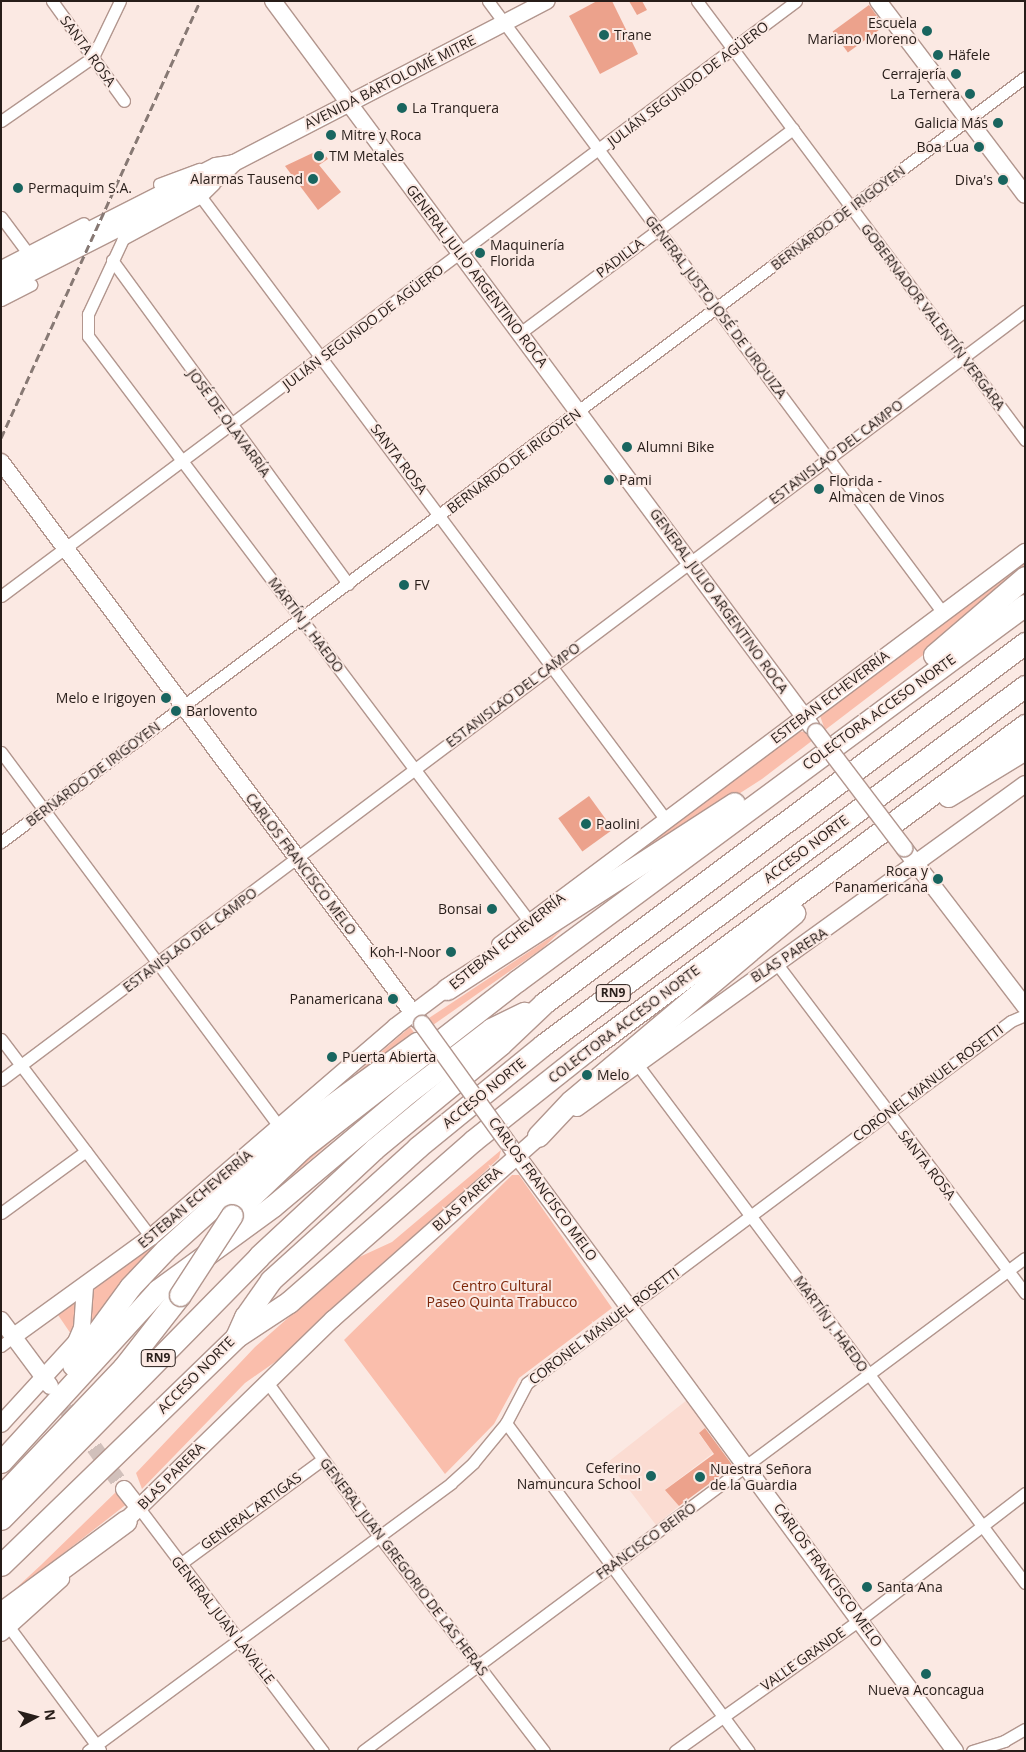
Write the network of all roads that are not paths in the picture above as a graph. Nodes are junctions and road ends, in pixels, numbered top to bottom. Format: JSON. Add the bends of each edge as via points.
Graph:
{"nodes":[{"id":1,"x":52,"y":1,"type":"edge"},
{"id":2,"x":120,"y":1,"type":"edge"},
{"id":3,"x":273,"y":1,"type":"edge"},
{"id":4,"x":488,"y":1,"type":"edge"},
{"id":5,"x":547,"y":1,"type":"edge"},
{"id":6,"x":697,"y":1,"type":"edge"},
{"id":7,"x":796,"y":1,"type":"edge"},
{"id":8,"x":878,"y":1,"type":"edge"},
{"id":9,"x":504,"y":23,"type":"junction"},
{"id":10,"x":734,"y":51,"type":"junction"},
{"id":11,"x":93,"y":57,"type":"junction"},
{"id":12,"x":1025,"y":77,"type":"edge"},
{"id":13,"x":124,"y":101,"type":"dead end"},
{"id":14,"x":349,"y":104,"type":"junction"},
{"id":15,"x":968,"y":120,"type":"junction"},
{"id":16,"x":1,"y":122,"type":"edge"},
{"id":17,"x":793,"y":129,"type":"junction"},
{"id":18,"x":599,"y":151,"type":"junction"},
{"id":19,"x":218,"y":172,"type":"junction"},
{"id":20,"x":159,"y":184,"type":"dead end"},
{"id":21,"x":1025,"y":195,"type":"edge"},
{"id":22,"x":201,"y":197,"type":"junction"},
{"id":23,"x":852,"y":208,"type":"junction"},
{"id":24,"x":1,"y":217,"type":"edge"},
{"id":25,"x":84,"y":223,"type":"dead end"},
{"id":26,"x":658,"y":230,"type":"junction"},
{"id":27,"x":27,"y":252,"type":"junction"},
{"id":28,"x":461,"y":254,"type":"junction"},
{"id":29,"x":112,"y":260,"type":"junction"},
{"id":30,"x":1,"y":266,"type":"edge"},
{"id":31,"x":1,"y":275,"type":"edge"},
{"id":32,"x":31,"y":286,"type":"dead end"},
{"id":33,"x":1,"y":288,"type":"edge"},
{"id":34,"x":1,"y":300,"type":"edge"},
{"id":35,"x":718,"y":309,"type":"junction"},
{"id":36,"x":1025,"y":312,"type":"edge"},
{"id":37,"x":520,"y":333,"type":"junction"},
{"id":38,"x":323,"y":357,"type":"junction"},
{"id":39,"x":964,"y":358,"type":"junction"},
{"id":40,"x":580,"y":412,"type":"junction"},
{"id":41,"x":231,"y":426,"type":"junction"},
{"id":42,"x":1025,"y":440,"type":"edge"},
{"id":43,"x":828,"y":457,"type":"junction"},
{"id":44,"x":183,"y":461,"type":"junction"},
{"id":45,"x":1,"y":462,"type":"edge"},
{"id":46,"x":441,"y":516,"type":"junction"},
{"id":47,"x":66,"y":548,"type":"junction"},
{"id":48,"x":1025,"y":552,"type":"edge"},
{"id":49,"x":693,"y":562,"type":"junction"},
{"id":50,"x":1025,"y":577,"type":"edge"},
{"id":51,"x":348,"y":584,"type":"junction"},
{"id":52,"x":1,"y":596,"type":"edge"},
{"id":53,"x":1025,"y":605,"type":"edge"},
{"id":54,"x":943,"y":613,"type":"junction"},
{"id":55,"x":302,"y":619,"type":"junction"},
{"id":56,"x":1025,"y":643,"type":"edge"},
{"id":57,"x":552,"y":665,"type":"junction"},
{"id":58,"x":1025,"y":686,"type":"edge"},
{"id":59,"x":182,"y":708,"type":"junction"},
{"id":60,"x":804,"y":717,"type":"junction"},
{"id":61,"x":1025,"y":724,"type":"edge"},
{"id":62,"x":828,"y":740,"type":"junction"},
{"id":63,"x":1025,"y":749,"type":"edge"},
{"id":64,"x":1,"y":752,"type":"edge"},
{"id":65,"x":415,"y":769,"type":"junction"},
{"id":66,"x":1025,"y":784,"type":"edge"},
{"id":67,"x":44,"y":810,"type":"junction"},
{"id":68,"x":666,"y":820,"type":"junction"},
{"id":69,"x":896,"y":820,"type":"junction"},
{"id":70,"x":1,"y":842,"type":"edge"},
{"id":71,"x":867,"y":842,"type":"junction"},
{"id":72,"x":297,"y":858,"type":"junction"},
{"id":73,"x":917,"y":865,"type":"junction"},
{"id":74,"x":529,"y":921,"type":"junction"},
{"id":75,"x":159,"y":964,"type":"junction"},
{"id":76,"x":777,"y":964,"type":"junction"},
{"id":77,"x":517,"y":981,"type":"junction"},
{"id":78,"x":447,"y":989,"type":"junction"},
{"id":79,"x":544,"y":1002,"type":"junction"},
{"id":80,"x":1025,"y":1006,"type":"edge"},
{"id":81,"x":1025,"y":1015,"type":"edge"},
{"id":82,"x":418,"y":1019,"type":"junction"},
{"id":83,"x":1,"y":1039,"type":"edge"},
{"id":84,"x":637,"y":1064,"type":"junction"},
{"id":85,"x":21,"y":1065,"type":"junction"},
{"id":86,"x":1,"y":1080,"type":"edge"},
{"id":87,"x":888,"y":1114,"type":"junction"},
{"id":88,"x":280,"y":1128,"type":"junction"},
{"id":89,"x":538,"y":1136,"type":"junction"},
{"id":90,"x":512,"y":1148,"type":"junction"},
{"id":91,"x":86,"y":1151,"type":"junction"},
{"id":92,"x":1,"y":1213,"type":"edge"},
{"id":93,"x":751,"y":1216,"type":"junction"},
{"id":94,"x":151,"y":1237,"type":"junction"},
{"id":95,"x":1025,"y":1258,"type":"edge"},
{"id":96,"x":1008,"y":1270,"type":"junction"},
{"id":97,"x":85,"y":1287,"type":"junction"},
{"id":98,"x":1025,"y":1293,"type":"edge"},
{"id":99,"x":629,"y":1306,"type":"junction"},
{"id":100,"x":1,"y":1320,"type":"edge"},
{"id":101,"x":236,"y":1337,"type":"junction"},
{"id":102,"x":8,"y":1341,"type":"edge"},
{"id":103,"x":868,"y":1374,"type":"junction"},
{"id":104,"x":48,"y":1382,"type":"junction"},
{"id":105,"x":266,"y":1382,"type":"junction"},
{"id":106,"x":40,"y":1418,"type":"junction"},
{"id":107,"x":506,"y":1423,"type":"junction"},
{"id":108,"x":1,"y":1424,"type":"edge"},
{"id":109,"x":323,"y":1459,"type":"junction"},
{"id":110,"x":1,"y":1462,"type":"edge"},
{"id":111,"x":749,"y":1466,"type":"junction"},
{"id":112,"x":124,"y":1489,"type":"tunnel mouth"},
{"id":113,"x":1025,"y":1493,"type":"edge"},
{"id":114,"x":1,"y":1496,"type":"edge"},
{"id":115,"x":132,"y":1514,"type":"junction"},
{"id":116,"x":1,"y":1519,"type":"edge"},
{"id":117,"x":982,"y":1526,"type":"junction"},
{"id":118,"x":378,"y":1536,"type":"junction"},
{"id":119,"x":180,"y":1564,"type":"junction"},
{"id":120,"x":1,"y":1565,"type":"edge"},
{"id":121,"x":611,"y":1567,"type":"junction"},
{"id":122,"x":1025,"y":1583,"type":"edge"},
{"id":123,"x":860,"y":1619,"type":"junction"},
{"id":124,"x":4,"y":1624,"type":"edge"},
{"id":125,"x":240,"y":1641,"type":"junction"},
{"id":126,"x":478,"y":1666,"type":"junction"},
{"id":127,"x":721,"y":1716,"type":"junction"},
{"id":128,"x":1025,"y":1729,"type":"edge"},
{"id":129,"x":95,"y":1749,"type":"edge"},
{"id":130,"x":323,"y":1751,"type":"edge"},
{"id":131,"x":363,"y":1751,"type":"edge"},
{"id":132,"x":544,"y":1751,"type":"edge"},
{"id":133,"x":675,"y":1751,"type":"edge"},
{"id":134,"x":749,"y":1751,"type":"edge"},
{"id":135,"x":955,"y":1751,"type":"edge"},
{"id":136,"x":972,"y":1751,"type":"edge"}],
"edges":[{"from":1,"to":11,"type":"street","name":"SANTA ROSA"},
{"from":2,"to":11,"type":"street"},
{"from":3,"to":14,"type":"street","name":"GENERAL JULIO ARGENTINO ROCA"},
{"from":4,"to":9,"type":"street","name":"GENERAL JUSTO JOSÉ DE URQUIZA"},
{"from":5,"to":9,"type":"street","name":"AVENIDA BARTOLOMÉ MITRE"},
{"from":6,"to":10,"type":"street","name":"GOBERNADOR VALENTÍN VERGARA"},
{"from":7,"to":10,"type":"street","name":"JULIÁN SEGUNDO DE AGÜERO"},
{"from":8,"to":15,"type":"street"},
{"from":9,"to":14,"type":"street","name":"AVENIDA BARTOLOMÉ MITRE"},
{"from":9,"to":18,"type":"street","name":"GENERAL JUSTO JOSÉ DE URQUIZA"},
{"from":10,"to":17,"type":"street","name":"GOBERNADOR VALENTÍN VERGARA"},
{"from":10,"to":18,"type":"street","name":"JULIÁN SEGUNDO DE AGÜERO"},
{"from":11,"to":13,"type":"street","name":"SANTA ROSA"},
{"from":11,"to":16,"type":"street"},
{"from":12,"to":15,"type":"street","name":"BERNARDO DE IRIGOYEN"},
{"from":14,"to":19,"type":"street","name":"AVENIDA BARTOLOMÉ MITRE"},
{"from":14,"to":28,"type":"street","name":"GENERAL JULIO ARGENTINO ROCA"},
{"from":15,"to":21,"type":"street"},
{"from":15,"to":23,"type":"street","name":"BERNARDO DE IRIGOYEN"},
{"from":17,"to":23,"type":"street","name":"GOBERNADOR VALENTÍN VERGARA"},
{"from":17,"to":26,"type":"street","name":"PADILLA"},
{"from":18,"to":26,"type":"street","name":"GENERAL JUSTO JOSÉ DE URQUIZA"},
{"from":18,"to":28,"type":"street","name":"JULIÁN SEGUNDO DE AGÜERO"},
{"from":19,"to":20,"type":"street","via":[[182,173]]},
{"from":19,"to":22,"type":"street"},
{"from":19,"to":31,"type":"street","name":"AVENIDA BARTOLOMÉ MITRE"},
{"from":19,"to":33,"type":"street","name":"AVENIDA BARTOLOMÉ MITRE"},
{"from":22,"to":29,"type":"street","via":[[130,234]]},
{"from":22,"to":38,"type":"street","name":"SANTA ROSA"},
{"from":23,"to":35,"type":"street","name":"BERNARDO DE IRIGOYEN"},
{"from":23,"to":39,"type":"street","name":"GOBERNADOR VALENTÍN VERGARA"},
{"from":24,"to":27,"type":"street"},
{"from":25,"to":27,"type":"street"},
{"from":26,"to":35,"type":"street","name":"GENERAL JUSTO JOSÉ DE URQUIZA"},
{"from":26,"to":37,"type":"street","name":"PADILLA"},
{"from":27,"to":30,"type":"street"},
{"from":28,"to":37,"type":"street","name":"GENERAL JULIO ARGENTINO ROCA"},
{"from":28,"to":38,"type":"street","name":"JULIÁN SEGUNDO DE AGÜERO"},
{"from":29,"to":41,"type":"street","name":"JOSÉ DE OLAVARRÍA"},
{"from":29,"to":44,"type":"street","name":"MARTÍN J. HAEDO","via":[[88,314],[86,328],[92,342]]},
{"from":32,"to":34,"type":"street"},
{"from":35,"to":40,"type":"street","name":"BERNARDO DE IRIGOYEN"},
{"from":35,"to":43,"type":"street","name":"GENERAL JUSTO JOSÉ DE URQUIZA"},
{"from":36,"to":39,"type":"street","name":"ESTANISLAO DEL CAMPO"},
{"from":37,"to":40,"type":"street","name":"GENERAL JULIO ARGENTINO ROCA"},
{"from":38,"to":41,"type":"street","name":"JULIÁN SEGUNDO DE AGÜERO"},
{"from":38,"to":46,"type":"street","name":"SANTA ROSA"},
{"from":39,"to":42,"type":"street","name":"GOBERNADOR VALENTÍN VERGARA"},
{"from":39,"to":43,"type":"street","name":"ESTANISLAO DEL CAMPO"},
{"from":40,"to":46,"type":"street","name":"BERNARDO DE IRIGOYEN"},
{"from":40,"to":49,"type":"street","name":"GENERAL JULIO ARGENTINO ROCA"},
{"from":41,"to":44,"type":"street","name":"JULIÁN SEGUNDO DE AGÜERO"},
{"from":41,"to":51,"type":"street","name":"JOSÉ DE OLAVARRÍA"},
{"from":43,"to":49,"type":"street","name":"ESTANISLAO DEL CAMPO"},
{"from":43,"to":54,"type":"street","name":"GENERAL JUSTO JOSÉ DE URQUIZA"},
{"from":44,"to":47,"type":"street","name":"JULIÁN SEGUNDO DE AGÜERO"},
{"from":44,"to":55,"type":"street","name":"MARTÍN J. HAEDO"},
{"from":45,"to":47,"type":"street","name":"CARLOS FRANCISCO MELO"},
{"from":46,"to":51,"type":"street","name":"BERNARDO DE IRIGOYEN"},
{"from":46,"to":57,"type":"street","name":"SANTA ROSA"},
{"from":47,"to":52,"type":"street","name":"JULIÁN SEGUNDO DE AGÜERO"},
{"from":47,"to":59,"type":"street","name":"CARLOS FRANCISCO MELO"},
{"from":48,"to":54,"type":"street","name":"ESTEBAN ECHEVERRÍA"},
{"from":49,"to":57,"type":"street","name":"ESTANISLAO DEL CAMPO"},
{"from":49,"to":60,"type":"street","name":"GENERAL JULIO ARGENTINO ROCA"},
{"from":50,"to":62,"type":"highway"},
{"from":51,"to":55,"type":"street","name":"BERNARDO DE IRIGOYEN"},
{"from":53,"to":62,"type":"highway","name":"COLECTORA ACCESO NORTE"},
{"from":54,"to":60,"type":"street","name":"ESTEBAN ECHEVERRÍA"},
{"from":55,"to":59,"type":"street","name":"BERNARDO DE IRIGOYEN"},
{"from":55,"to":65,"type":"street","name":"MARTÍN J. HAEDO"},
{"from":56,"to":79,"type":"highway","name":"ACCESO NORTE","number":"RN9"},
{"from":57,"to":65,"type":"street","name":"ESTANISLAO DEL CAMPO"},
{"from":57,"to":68,"type":"street","name":"SANTA ROSA"},
{"from":58,"to":101,"type":"highway","name":"ACCESO NORTE","number":"RN9","via":[[490,1087],[271,1280],[245,1316]]},
{"from":59,"to":67,"type":"street","name":"BERNARDO DE IRIGOYEN"},
{"from":59,"to":72,"type":"street","name":"CARLOS FRANCISCO MELO"},
{"from":60,"to":62,"type":"street","name":"GENERAL JULIO ARGENTINO ROCA"},
{"from":60,"to":68,"type":"street","name":"ESTEBAN ECHEVERRÍA"},
{"from":61,"to":69,"type":"highway","name":"COLECTORA ACCESO NORTE"},
{"from":62,"to":73,"type":"street","name":"GENERAL JULIO ARGENTINO ROCA","bridge":true},
{"from":62,"to":77,"type":"highway","name":"COLECTORA ACCESO NORTE"},
{"from":62,"to":78,"type":"highway"},
{"from":63,"to":69,"type":"highway","via":[[954,794]]},
{"from":64,"to":67,"type":"street"},
{"from":65,"to":72,"type":"street","name":"ESTANISLAO DEL CAMPO"},
{"from":65,"to":74,"type":"street","name":"MARTÍN J. HAEDO"},
{"from":66,"to":73,"type":"street","name":"BLAS PARERA"},
{"from":67,"to":70,"type":"street","name":"BERNARDO DE IRIGOYEN"},
{"from":67,"to":75,"type":"street"},
{"from":68,"to":74,"type":"street","name":"ESTEBAN ECHEVERRÍA"},
{"from":69,"to":71,"type":"highway","name":"COLECTORA ACCESO NORTE"},
{"from":71,"to":89,"type":"highway","via":[[822,889],[571,1101]]},
{"from":71,"to":101,"type":"highway","name":"COLECTORA ACCESO NORTE","via":[[578,1057],[474,1140],[289,1302]]},
{"from":72,"to":75,"type":"street","name":"ESTANISLAO DEL CAMPO"},
{"from":72,"to":82,"type":"street","name":"CARLOS FRANCISCO MELO"},
{"from":73,"to":76,"type":"street","name":"BLAS PARERA"},
{"from":73,"to":80,"type":"street","name":"GENERAL JULIO ARGENTINO ROCA"},
{"from":74,"to":78,"type":"street","name":"ESTEBAN ECHEVERRÍA"},
{"from":75,"to":85,"type":"street","name":"ESTANISLAO DEL CAMPO"},
{"from":75,"to":88,"type":"street"},
{"from":76,"to":84,"type":"street","name":"BLAS PARERA","via":[[752,978]]},
{"from":76,"to":87,"type":"street","name":"SANTA ROSA"},
{"from":77,"to":106,"type":"highway","via":[[369,1075],[300,1128],[165,1250],[130,1287],[81,1352]]},
{"from":77,"to":114,"type":"highway","bridge":true,"via":[[301,1149],[232,1215],[180,1295],[123,1368]]},
{"from":78,"to":82,"type":"street","name":"ESTEBAN ECHEVERRÍA"},
{"from":79,"to":106,"type":"highway","via":[[491,1030],[409,1092],[273,1206],[158,1290]]},
{"from":79,"to":116,"type":"highway","name":"ACCESO NORTE","number":"RN9","via":[[502,1044],[374,1150],[259,1256]]},
{"from":81,"to":87,"type":"street","name":"CORONEL MANUEL ROSETTI","via":[[1011,1021]]},
{"from":82,"to":88,"type":"street","name":"ESTEBAN ECHEVERRÍA"},
{"from":82,"to":90,"type":"street","name":"CARLOS FRANCISCO MELO","bridge":true},
{"from":83,"to":85,"type":"street"},
{"from":84,"to":89,"type":"street","name":"BLAS PARERA"},
{"from":84,"to":93,"type":"street","name":"MARTÍN J. HAEDO"},
{"from":85,"to":86,"type":"street","name":"ESTANISLAO DEL CAMPO"},
{"from":85,"to":91,"type":"street"},
{"from":87,"to":93,"type":"street","name":"CORONEL MANUEL ROSETTI"},
{"from":87,"to":96,"type":"street","name":"SANTA ROSA"},
{"from":88,"to":94,"type":"street","name":"ESTEBAN ECHEVERRÍA"},
{"from":89,"to":90,"type":"street","name":"BLAS PARERA"},
{"from":90,"to":99,"type":"street","name":"CARLOS FRANCISCO MELO"},
{"from":90,"to":105,"type":"street","name":"BLAS PARERA"},
{"from":91,"to":92,"type":"street"},
{"from":91,"to":94,"type":"street"},
{"from":93,"to":99,"type":"street","name":"CORONEL MANUEL ROSETTI"},
{"from":93,"to":103,"type":"street","name":"MARTÍN J. HAEDO"},
{"from":94,"to":97,"type":"street","name":"ESTEBAN ECHEVERRÍA"},
{"from":95,"to":96,"type":"street","name":"FRANCISCO BEIRÓ"},
{"from":96,"to":98,"type":"street","name":"SANTA ROSA"},
{"from":96,"to":103,"type":"street","name":"FRANCISCO BEIRÓ"},
{"from":97,"to":102,"type":"street","name":"ESTEBAN ECHEVERRÍA"},
{"from":97,"to":104,"type":"street","via":[[81,1334]]},
{"from":99,"to":107,"type":"street","name":"CORONEL MANUEL ROSETTI","via":[[527,1383]]},
{"from":99,"to":111,"type":"street","name":"CARLOS FRANCISCO MELO"},
{"from":100,"to":102,"type":"street"},
{"from":101,"to":120,"type":"highway","name":"ACCESO NORTE","number":"RN9"},
{"from":102,"to":104,"type":"street"},
{"from":103,"to":111,"type":"street","name":"FRANCISCO BEIRÓ"},
{"from":103,"to":117,"type":"street","name":"MARTÍN J. HAEDO"},
{"from":104,"to":108,"type":"street"},
{"from":105,"to":109,"type":"street","name":"GENERAL JUAN GREGORIO DE LAS HERAS"},
{"from":105,"to":115,"type":"street","name":"BLAS PARERA"},
{"from":106,"to":110,"type":"highway"},
{"from":107,"to":118,"type":"street","name":"CORONEL MANUEL ROSETTI","via":[[473,1463]]},
{"from":107,"to":121,"type":"street"},
{"from":109,"to":118,"type":"street","name":"GENERAL JUAN GREGORIO DE LAS HERAS"},
{"from":109,"to":119,"type":"street","name":"GENERAL ARTIGAS"},
{"from":111,"to":121,"type":"street","name":"FRANCISCO BEIRÓ"},
{"from":111,"to":123,"type":"street","name":"CARLOS FRANCISCO MELO"},
{"from":112,"to":115,"type":"street","name":"GENERAL JUAN LAVALLE"},
{"from":113,"to":117,"type":"street","name":"VALLE GRANDE"},
{"from":115,"to":119,"type":"street","name":"GENERAL JUAN LAVALLE"},
{"from":115,"to":124,"type":"highway"},
{"from":117,"to":122,"type":"street","name":"MARTÍN J. HAEDO"},
{"from":117,"to":123,"type":"street","name":"VALLE GRANDE"},
{"from":118,"to":125,"type":"street","name":"CORONEL MANUEL ROSETTI"},
{"from":118,"to":126,"type":"street","name":"GENERAL JUAN GREGORIO DE LAS HERAS"},
{"from":119,"to":125,"type":"street","name":"GENERAL JUAN LAVALLE"},
{"from":121,"to":126,"type":"street","name":"FRANCISCO BEIRÓ"},
{"from":121,"to":127,"type":"street"},
{"from":123,"to":127,"type":"street","name":"VALLE GRANDE"},
{"from":123,"to":135,"type":"street","name":"CARLOS FRANCISCO MELO"},
{"from":124,"to":129,"type":"street"},
{"from":125,"to":129,"type":"street","name":"CORONEL MANUEL ROSETTI"},
{"from":125,"to":130,"type":"street","name":"GENERAL JUAN LAVALLE"},
{"from":126,"to":131,"type":"street","name":"FRANCISCO BEIRÓ"},
{"from":126,"to":132,"type":"street","name":"GENERAL JUAN GREGORIO DE LAS HERAS"},
{"from":127,"to":133,"type":"street","name":"VALLE GRANDE"},
{"from":127,"to":134,"type":"street"},
{"from":128,"to":136,"type":"street","via":[[1004,1741]]}]}
